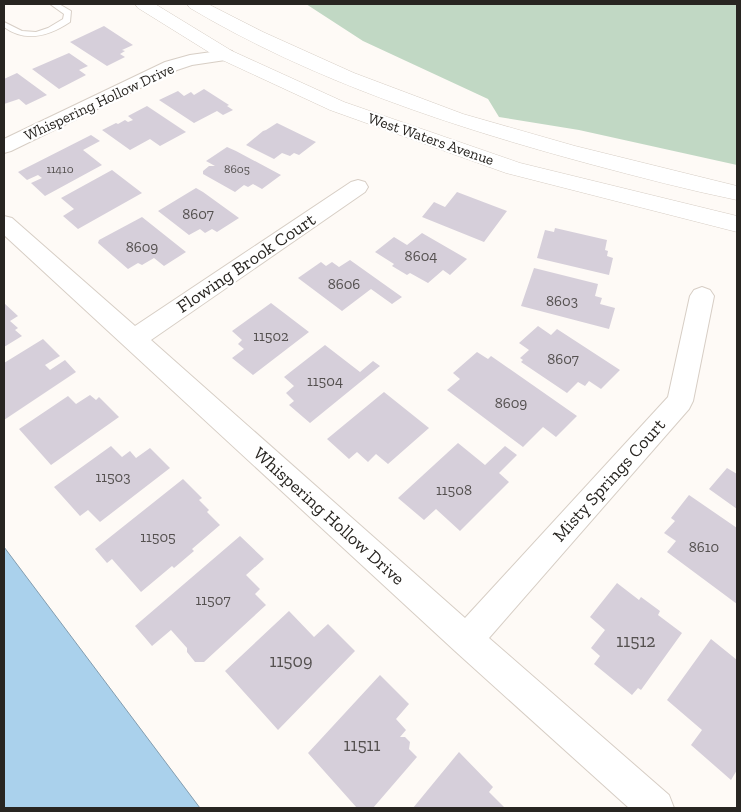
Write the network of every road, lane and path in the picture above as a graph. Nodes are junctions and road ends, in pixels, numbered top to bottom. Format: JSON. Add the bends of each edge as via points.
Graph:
{"nodes":[{"id":1,"x":54,"y":4,"type":"edge"},
{"id":2,"x":144,"y":4,"type":"edge"},
{"id":3,"x":196,"y":4,"type":"edge"},
{"id":4,"x":4,"y":24,"type":"edge"},
{"id":5,"x":226,"y":54,"type":"junction"},
{"id":6,"x":4,"y":147,"type":"edge"},
{"id":7,"x":358,"y":187,"type":"dead end"},
{"id":8,"x":737,"y":193,"type":"edge"},
{"id":9,"x":4,"y":223,"type":"edge"},
{"id":10,"x":737,"y":224,"type":"edge"},
{"id":11,"x":702,"y":296,"type":"dead end"},
{"id":12,"x":133,"y":340,"type":"junction"},
{"id":13,"x":466,"y":640,"type":"junction"},
{"id":14,"x":656,"y":808,"type":"edge"}],
"edges":[{"from":1,"to":4,"type":"lane","via":[[68,13],[67,20],[52,31],[25,35]]},
{"from":2,"to":5,"type":"street","name":"West Waters Avenue"},
{"from":3,"to":8,"type":"street","name":"West Waters Avenue","via":[[333,72],[416,105],[593,158]]},
{"from":5,"to":6,"type":"street","name":"Whispering Hollow Drive","via":[[171,66]]},
{"from":5,"to":10,"type":"street","name":"West Waters Avenue","via":[[337,106],[505,165]]},
{"from":7,"to":12,"type":"street","name":"Flowing Brook Court"},
{"from":9,"to":12,"type":"street","name":"Whispering Hollow Drive"},
{"from":11,"to":13,"type":"street","name":"Misty Springs Court","via":[[680,400]]},
{"from":12,"to":13,"type":"street","name":"Whispering Hollow Drive"},
{"from":13,"to":14,"type":"street","name":"Whispering Hollow Drive"}]}
